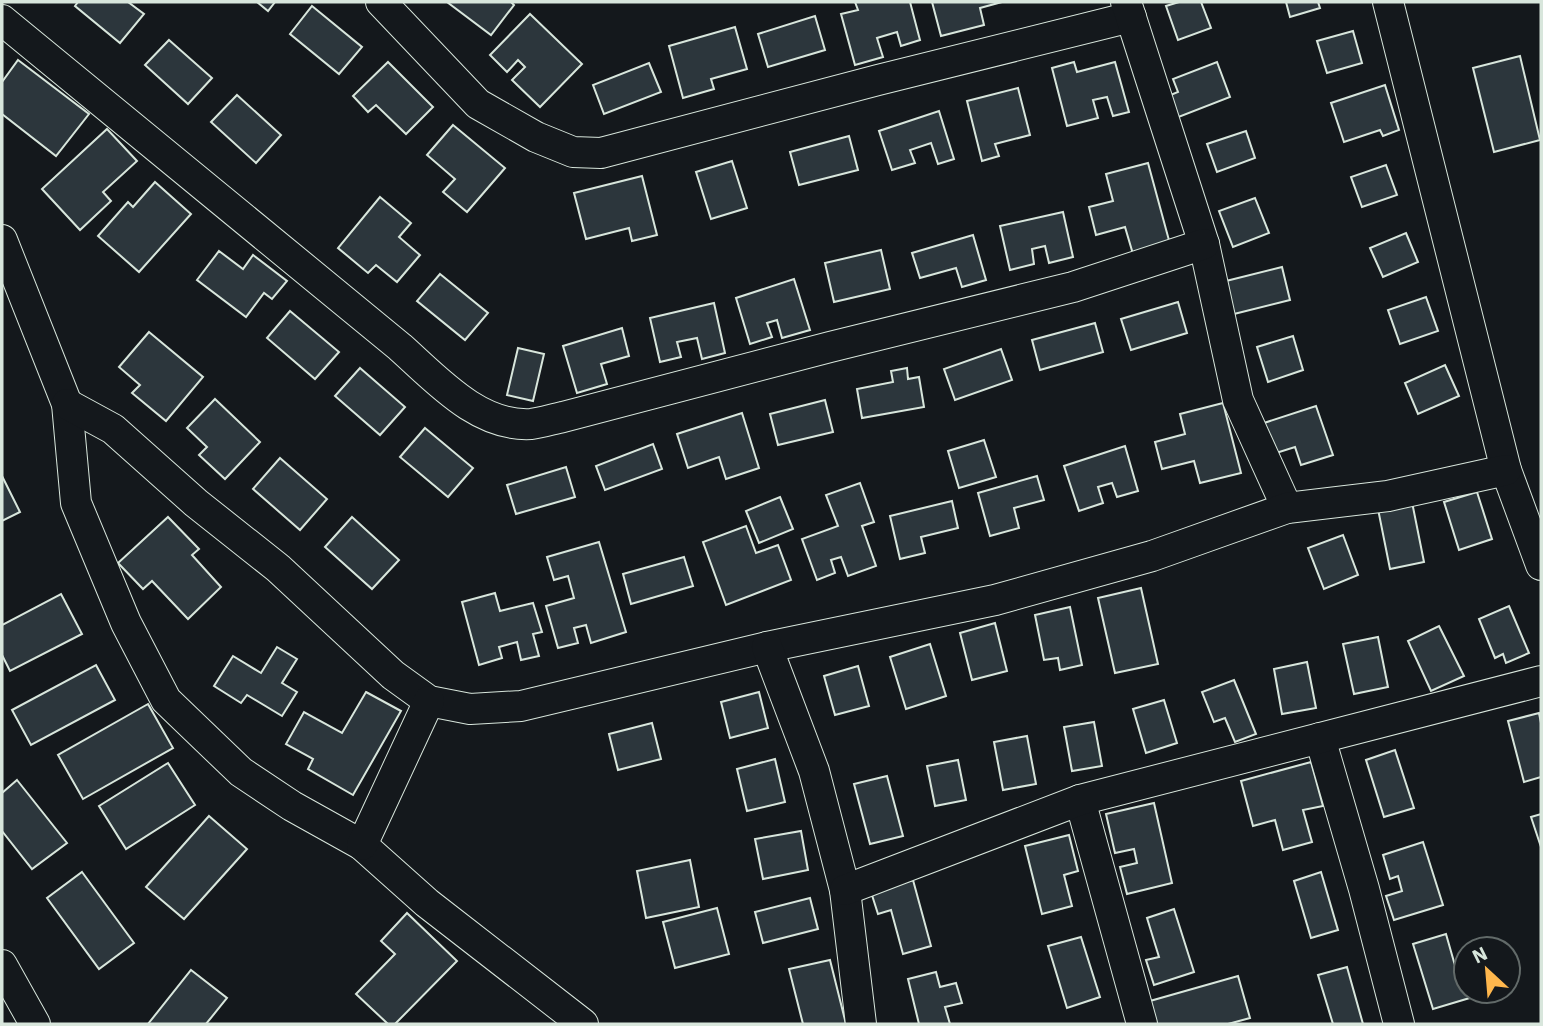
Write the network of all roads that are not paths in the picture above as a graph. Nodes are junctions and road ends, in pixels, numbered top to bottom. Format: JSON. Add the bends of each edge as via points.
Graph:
{"nodes":[{"id":1,"x":381,"y":2,"type":"edge"},
{"id":2,"x":1388,"y":2,"type":"edge"},
{"id":3,"x":1129,"y":9,"type":"edge"},
{"id":4,"x":2,"y":20,"type":"edge"},
{"id":5,"x":2,"y":240,"type":"edge"},
{"id":6,"x":1204,"y":244,"type":"junction"},
{"id":7,"x":67,"y":404,"type":"junction"},
{"id":8,"x":1506,"y":470,"type":"junction"},
{"id":9,"x":1287,"y":508,"type":"junction"},
{"id":10,"x":1541,"y":565,"type":"edge"},
{"id":11,"x":767,"y":647,"type":"junction"},
{"id":12,"x":1541,"y":681,"type":"edge"},
{"id":13,"x":429,"y":701,"type":"junction"},
{"id":14,"x":1320,"y":738,"type":"junction"},
{"id":15,"x":1080,"y":800,"type":"junction"},
{"id":16,"x":362,"y":845,"type":"junction"},
{"id":17,"x":845,"y":890,"type":"junction"},
{"id":18,"x":2,"y":965,"type":"edge"},
{"id":19,"x":35,"y":1024,"type":"edge"},
{"id":20,"x":583,"y":1024,"type":"edge"},
{"id":21,"x":861,"y":1024,"type":"edge"},
{"id":22,"x":1142,"y":1024,"type":"edge"},
{"id":23,"x":1399,"y":1024,"type":"edge"}],
"edges":[{"from":1,"to":3,"type":"street","via":[[478,104],[573,152],[601,153]]},
{"from":2,"to":8,"type":"street"},
{"from":3,"to":6,"type":"street"},
{"from":4,"to":6,"type":"street","via":[[449,391],[490,417],[529,424],[587,411],[1073,287]]},
{"from":5,"to":7,"type":"street"},
{"from":6,"to":9,"type":"street","via":[[1238,400]]},
{"from":7,"to":13,"type":"street","via":[[113,429],[278,568],[393,675]]},
{"from":7,"to":16,"type":"street","via":[[76,503],[126,623],[166,700],[241,772]]},
{"from":8,"to":9,"type":"street","via":[[1388,496]]},
{"from":8,"to":10,"type":"street"},
{"from":9,"to":11,"type":"street","via":[[1152,556],[995,600]]},
{"from":11,"to":13,"type":"street","via":[[521,706],[470,709]]},
{"from":11,"to":17,"type":"street","via":[[814,771]]},
{"from":12,"to":14,"type":"street"},
{"from":13,"to":16,"type":"street"},
{"from":14,"to":15,"type":"street"},
{"from":14,"to":23,"type":"street"},
{"from":15,"to":17,"type":"street"},
{"from":15,"to":22,"type":"street"},
{"from":16,"to":20,"type":"street","via":[[427,903]]},
{"from":17,"to":21,"type":"street"},
{"from":18,"to":19,"type":"street"}]}
